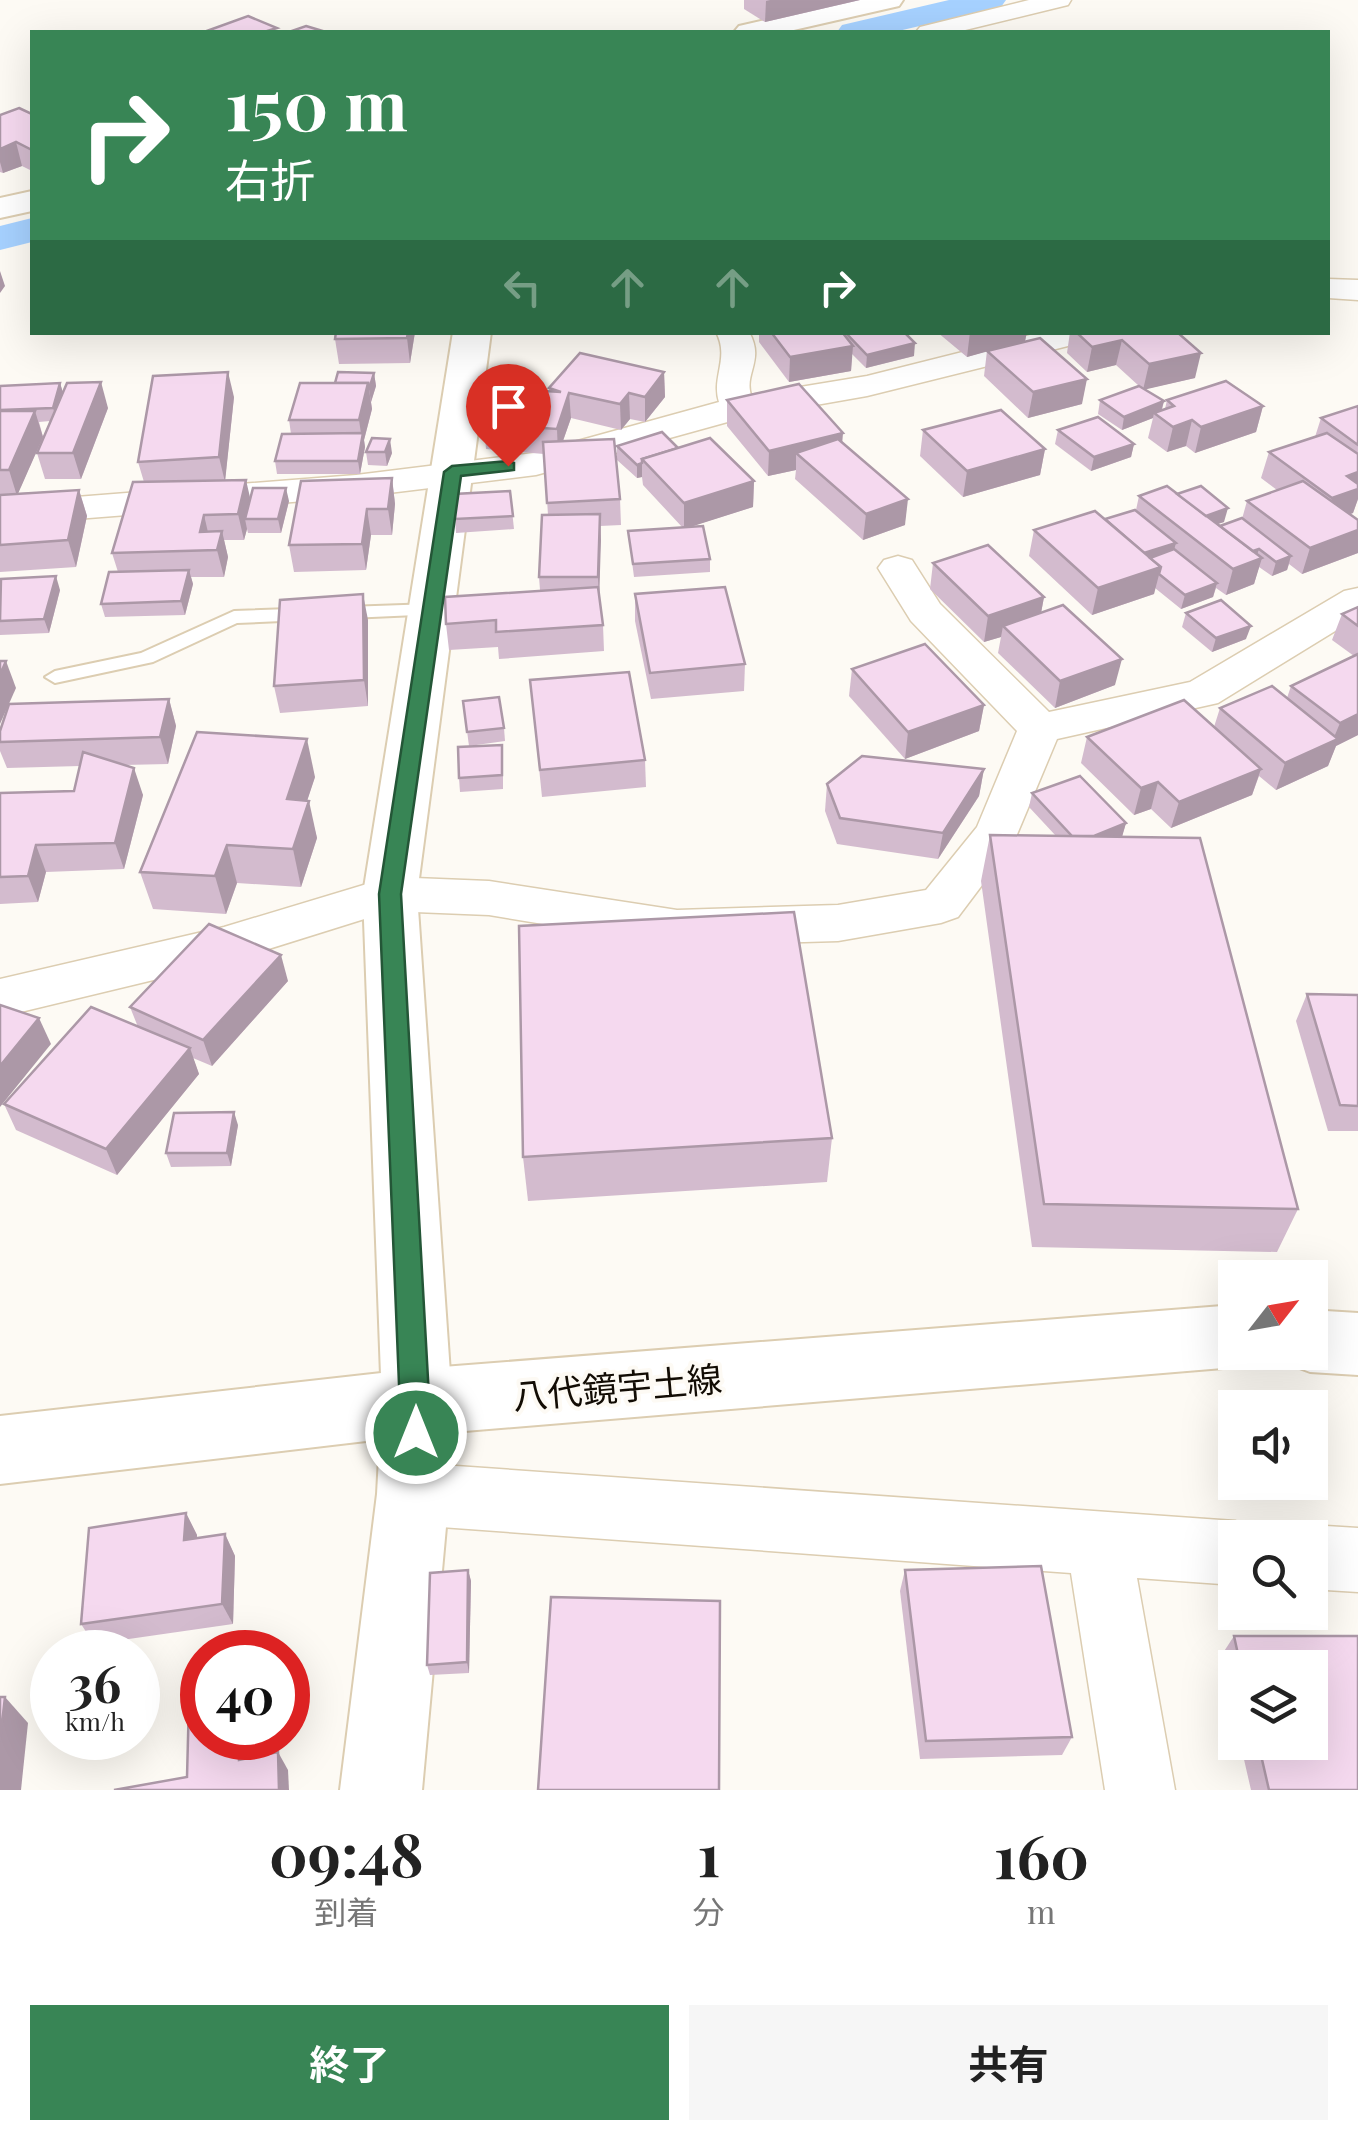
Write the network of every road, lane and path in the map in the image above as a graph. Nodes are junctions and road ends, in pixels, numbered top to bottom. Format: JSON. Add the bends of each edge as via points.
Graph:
{"nodes":[{"id":1,"x":889,"y":0,"type":"edge"},
{"id":2,"x":1059,"y":0,"type":"edge"},
{"id":3,"x":758,"y":30,"type":"edge"},
{"id":4,"x":937,"y":30,"type":"edge"},
{"id":5,"x":30,"y":200,"type":"edge"},
{"id":6,"x":0,"y":208,"type":"edge"},
{"id":7,"x":1330,"y":289,"type":"edge"},
{"id":8,"x":1358,"y":290,"type":"edge"},
{"id":9,"x":472,"y":335,"type":"edge"},
{"id":10,"x":734,"y":335,"type":"edge"},
{"id":11,"x":1072,"y":335,"type":"edge"},
{"id":12,"x":738,"y":408,"type":"junction"},
{"id":13,"x":452,"y":472,"type":"junction"},
{"id":14,"x":0,"y":514,"type":"edge"},
{"id":15,"x":898,"y":568,"type":"dead end"},
{"id":16,"x":1358,"y":600,"type":"edge"},
{"id":17,"x":432,"y":610,"type":"junction"},
{"id":18,"x":55,"y":677,"type":"dead end"},
{"id":19,"x":1040,"y":728,"type":"junction"},
{"id":20,"x":390,"y":894,"type":"junction"},
{"id":21,"x":0,"y":998,"type":"edge"},
{"id":22,"x":1218,"y":1337,"type":"edge"},
{"id":23,"x":1328,"y":1342,"type":"edge"},
{"id":24,"x":1358,"y":1344,"type":"edge"},
{"id":25,"x":417,"y":1402,"type":"junction"},
{"id":26,"x":0,"y":1450,"type":"edge"},
{"id":27,"x":413,"y":1494,"type":"junction"},
{"id":28,"x":1099,"y":1545,"type":"junction"},
{"id":29,"x":1218,"y":1552,"type":"edge"},
{"id":30,"x":1328,"y":1558,"type":"edge"},
{"id":31,"x":1358,"y":1560,"type":"edge"},
{"id":32,"x":381,"y":1790,"type":"edge"},
{"id":33,"x":1140,"y":1790,"type":"edge"}],
"edges":[{"from":1,"to":3,"type":"street"},
{"from":2,"to":4,"type":"street"},
{"from":5,"to":6,"type":"street"},
{"from":7,"to":8,"type":"street"},
{"from":9,"to":13,"type":"street"},
{"from":10,"to":12,"type":"street","via":[[740,364],[731,386]]},
{"from":11,"to":12,"type":"street","via":[[867,386]]},
{"from":12,"to":13,"type":"street","via":[[536,464]]},
{"from":13,"to":14,"type":"street","via":[[356,486]]},
{"from":13,"to":17,"type":"street"},
{"from":15,"to":19,"type":"street","via":[[925,612]]},
{"from":16,"to":19,"type":"street","via":[[1203,693]]},
{"from":17,"to":18,"type":"lane","via":[[234,617],[146,658]]},
{"from":17,"to":20,"type":"street"},
{"from":19,"to":20,"type":"street","via":[[997,833],[941,905],[838,923],[677,928],[489,898]]},
{"from":20,"to":21,"type":"street","via":[[224,945]]},
{"from":20,"to":25,"type":"street"},
{"from":22,"to":25,"type":"street","name":"八代鏡宇土線"},
{"from":23,"to":24,"type":"street"},
{"from":25,"to":26,"type":"street","name":"八代鏡宇土線"},
{"from":25,"to":27,"type":"street"},
{"from":27,"to":28,"type":"street"},
{"from":27,"to":32,"type":"street"},
{"from":28,"to":29,"type":"street"},
{"from":28,"to":33,"type":"street"},
{"from":30,"to":31,"type":"street"}]}
